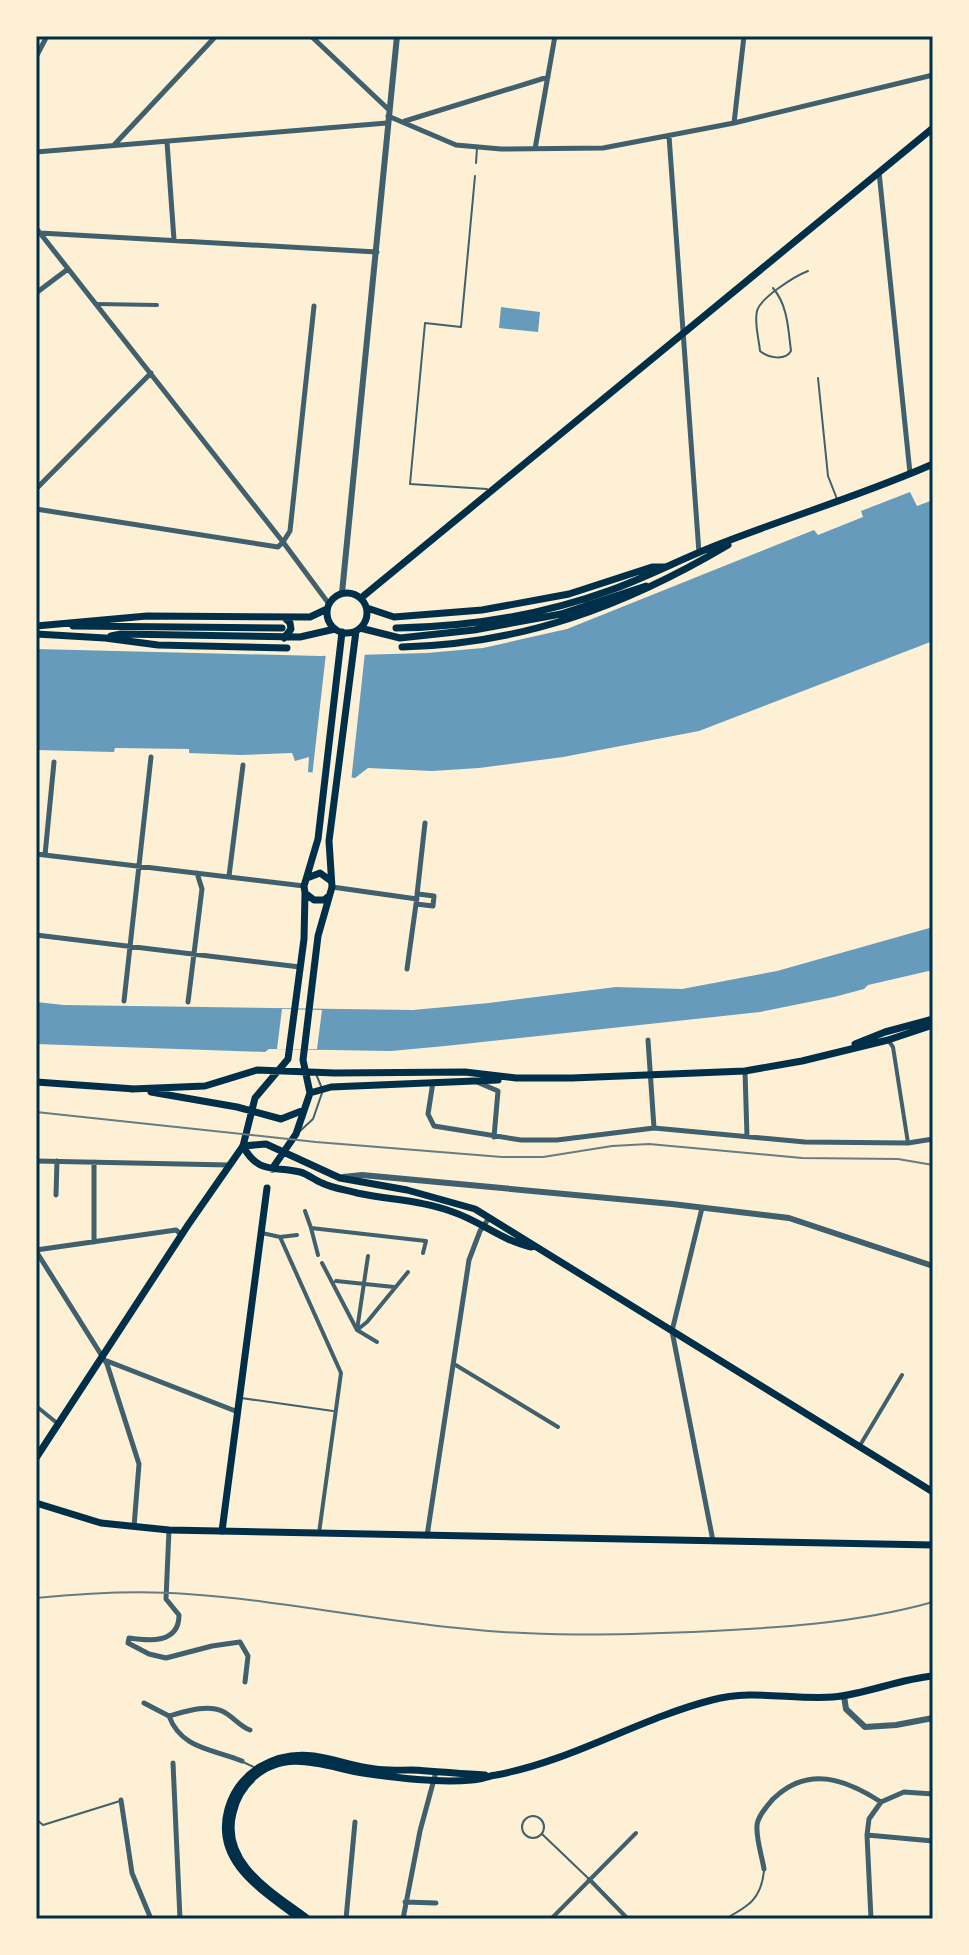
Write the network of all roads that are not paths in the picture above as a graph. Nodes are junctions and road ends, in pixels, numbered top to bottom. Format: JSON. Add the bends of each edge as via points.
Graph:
{"nodes":[{"id":1,"x":47,"y":36,"type":"edge"},
{"id":2,"x":216,"y":36,"type":"edge"},
{"id":3,"x":311,"y":36,"type":"edge"},
{"id":4,"x":397,"y":36,"type":"edge"},
{"id":5,"x":555,"y":36,"type":"edge"},
{"id":6,"x":744,"y":36,"type":"edge"},
{"id":7,"x":36,"y":57,"type":"edge"},
{"id":8,"x":933,"y":75,"type":"edge"},
{"id":9,"x":548,"y":77,"type":"junction"},
{"id":10,"x":388,"y":116,"type":"junction"},
{"id":11,"x":404,"y":121,"type":"junction"},
{"id":12,"x":734,"y":123,"type":"junction"},
{"id":13,"x":933,"y":128,"type":"edge"},
{"id":14,"x":669,"y":136,"type":"junction"},
{"id":15,"x":167,"y":142,"type":"junction"},
{"id":16,"x":114,"y":145,"type":"junction"},
{"id":17,"x":477,"y":147,"type":"junction"},
{"id":18,"x":535,"y":149,"type":"junction"},
{"id":19,"x":36,"y":152,"type":"edge"},
{"id":20,"x":476,"y":163,"type":"dead end"},
{"id":21,"x":879,"y":172,"type":"junction"},
{"id":22,"x":475,"y":176,"type":"dead end"},
{"id":23,"x":38,"y":230,"type":"edge"},
{"id":24,"x":174,"y":240,"type":"junction"},
{"id":25,"x":377,"y":252,"type":"junction"},
{"id":26,"x":68,"y":269,"type":"junction"},
{"id":27,"x":808,"y":271,"type":"dead end"},
{"id":28,"x":775,"y":290,"type":"junction"},
{"id":29,"x":36,"y":293,"type":"edge"},
{"id":30,"x":96,"y":304,"type":"junction"},
{"id":31,"x":157,"y":305,"type":"dead end"},
{"id":32,"x":314,"y":306,"type":"dead end"},
{"id":33,"x":685,"y":331,"type":"junction"},
{"id":34,"x":151,"y":373,"type":"junction"},
{"id":35,"x":818,"y":378,"type":"dead end"},
{"id":36,"x":933,"y":464,"type":"edge"},
{"id":37,"x":910,"y":473,"type":"junction"},
{"id":38,"x":36,"y":489,"type":"edge"},
{"id":39,"x":492,"y":490,"type":"junction"},
{"id":40,"x":838,"y":500,"type":"junction"},
{"id":41,"x":36,"y":509,"type":"edge"},
{"id":42,"x":741,"y":537,"type":"junction"},
{"id":43,"x":283,"y":542,"type":"junction"},
{"id":44,"x":699,"y":553,"type":"junction"},
{"id":45,"x":668,"y":567,"type":"junction"},
{"id":46,"x":652,"y":587,"type":"junction"},
{"id":47,"x":342,"y":593,"type":"junction"},
{"id":48,"x":361,"y":598,"type":"junction"},
{"id":49,"x":328,"y":607,"type":"junction"},
{"id":50,"x":367,"y":608,"type":"junction"},
{"id":51,"x":394,"y":617,"type":"junction"},
{"id":52,"x":285,"y":618,"type":"junction"},
{"id":53,"x":36,"y":626,"type":"edge"},
{"id":54,"x":282,"y":628,"type":"dead end"},
{"id":55,"x":396,"y":628,"type":"dead end"},
{"id":56,"x":358,"y":630,"type":"junction"},
{"id":57,"x":338,"y":631,"type":"junction"},
{"id":58,"x":36,"y":634,"type":"edge"},
{"id":59,"x":394,"y":637,"type":"junction"},
{"id":60,"x":105,"y":638,"type":"junction"},
{"id":61,"x":284,"y":638,"type":"junction"},
{"id":62,"x":402,"y":647,"type":"dead end"},
{"id":63,"x":287,"y":648,"type":"dead end"},
{"id":64,"x":151,"y":757,"type":"dead end"},
{"id":65,"x":54,"y":762,"type":"dead end"},
{"id":66,"x":243,"y":765,"type":"dead end"},
{"id":67,"x":425,"y":823,"type":"dead end"},
{"id":68,"x":36,"y":854,"type":"edge"},
{"id":69,"x":45,"y":855,"type":"junction"},
{"id":70,"x":139,"y":866,"type":"junction"},
{"id":71,"x":197,"y":872,"type":"junction"},
{"id":72,"x":217,"y":874,"type":"junction"},
{"id":73,"x":229,"y":876,"type":"junction"},
{"id":74,"x":332,"y":884,"type":"junction"},
{"id":75,"x":306,"y":886,"type":"junction"},
{"id":76,"x":202,"y":889,"type":"junction"},
{"id":77,"x":329,"y":896,"type":"junction"},
{"id":78,"x":417,"y":899,"type":"junction"},
{"id":79,"x":36,"y":935,"type":"edge"},
{"id":80,"x":131,"y":946,"type":"junction"},
{"id":81,"x":192,"y":952,"type":"junction"},
{"id":82,"x":300,"y":967,"type":"junction"},
{"id":83,"x":407,"y":969,"type":"dead end"},
{"id":84,"x":124,"y":1001,"type":"dead end"},
{"id":85,"x":188,"y":1002,"type":"dead end"},
{"id":86,"x":933,"y":1019,"type":"edge"},
{"id":87,"x":933,"y":1025,"type":"edge"},
{"id":88,"x":648,"y":1040,"type":"dead end"},
{"id":89,"x":888,"y":1040,"type":"junction"},
{"id":90,"x":834,"y":1053,"type":"junction"},
{"id":91,"x":277,"y":1071,"type":"junction"},
{"id":92,"x":745,"y":1071,"type":"junction"},
{"id":93,"x":306,"y":1072,"type":"junction"},
{"id":94,"x":315,"y":1073,"type":"junction"},
{"id":95,"x":651,"y":1077,"type":"junction"},
{"id":96,"x":516,"y":1078,"type":"junction"},
{"id":97,"x":38,"y":1082,"type":"edge"},
{"id":98,"x":433,"y":1082,"type":"junction"},
{"id":99,"x":476,"y":1082,"type":"junction"},
{"id":100,"x":322,"y":1088,"type":"junction"},
{"id":101,"x":132,"y":1089,"type":"junction"},
{"id":102,"x":310,"y":1093,"type":"junction"},
{"id":103,"x":304,"y":1110,"type":"junction"},
{"id":104,"x":251,"y":1111,"type":"junction"},
{"id":105,"x":654,"y":1128,"type":"junction"},
{"id":106,"x":296,"y":1134,"type":"junction"},
{"id":107,"x":494,"y":1137,"type":"junction"},
{"id":108,"x":747,"y":1137,"type":"junction"},
{"id":109,"x":933,"y":1139,"type":"edge"},
{"id":110,"x":908,"y":1143,"type":"junction"},
{"id":111,"x":243,"y":1146,"type":"junction"},
{"id":112,"x":286,"y":1151,"type":"junction"},
{"id":113,"x":36,"y":1161,"type":"edge"},
{"id":114,"x":57,"y":1161,"type":"junction"},
{"id":115,"x":94,"y":1162,"type":"junction"},
{"id":116,"x":229,"y":1165,"type":"junction"},
{"id":117,"x":271,"y":1170,"type":"junction"},
{"id":118,"x":340,"y":1178,"type":"junction"},
{"id":119,"x":267,"y":1188,"type":"dead end"},
{"id":120,"x":56,"y":1195,"type":"dead end"},
{"id":121,"x":702,"y":1208,"type":"junction"},
{"id":122,"x":305,"y":1211,"type":"dead end"},
{"id":123,"x":486,"y":1221,"type":"junction"},
{"id":124,"x":311,"y":1228,"type":"junction"},
{"id":125,"x":261,"y":1233,"type":"junction"},
{"id":126,"x":182,"y":1235,"type":"junction"},
{"id":127,"x":297,"y":1235,"type":"dead end"},
{"id":128,"x":280,"y":1237,"type":"junction"},
{"id":129,"x":94,"y":1242,"type":"junction"},
{"id":130,"x":36,"y":1251,"type":"edge"},
{"id":131,"x":423,"y":1253,"type":"dead end"},
{"id":132,"x":318,"y":1255,"type":"dead end"},
{"id":133,"x":368,"y":1256,"type":"dead end"},
{"id":134,"x":322,"y":1263,"type":"dead end"},
{"id":135,"x":933,"y":1266,"type":"edge"},
{"id":136,"x":408,"y":1272,"type":"dead end"},
{"id":137,"x":327,"y":1275,"type":"junction"},
{"id":138,"x":336,"y":1281,"type":"junction"},
{"id":139,"x":364,"y":1283,"type":"junction"},
{"id":140,"x":394,"y":1287,"type":"junction"},
{"id":141,"x":335,"y":1289,"type":"junction"},
{"id":142,"x":357,"y":1330,"type":"junction"},
{"id":143,"x":672,"y":1331,"type":"junction"},
{"id":144,"x":377,"y":1342,"type":"dead end"},
{"id":145,"x":102,"y":1359,"type":"junction"},
{"id":146,"x":452,"y":1363,"type":"junction"},
{"id":147,"x":902,"y":1375,"type":"dead end"},
{"id":148,"x":239,"y":1398,"type":"junction"},
{"id":149,"x":36,"y":1406,"type":"edge"},
{"id":150,"x":336,"y":1411,"type":"junction"},
{"id":151,"x":238,"y":1412,"type":"junction"},
{"id":152,"x":59,"y":1424,"type":"junction"},
{"id":153,"x":558,"y":1427,"type":"dead end"},
{"id":154,"x":859,"y":1447,"type":"junction"},
{"id":155,"x":36,"y":1458,"type":"edge"},
{"id":156,"x":933,"y":1492,"type":"edge"},
{"id":157,"x":36,"y":1501,"type":"edge"},
{"id":158,"x":134,"y":1528,"type":"junction"},
{"id":159,"x":169,"y":1530,"type":"junction"},
{"id":160,"x":222,"y":1531,"type":"junction"},
{"id":161,"x":319,"y":1533,"type":"junction"},
{"id":162,"x":427,"y":1536,"type":"junction"},
{"id":163,"x":713,"y":1541,"type":"junction"},
{"id":164,"x":933,"y":1545,"type":"edge"},
{"id":165,"x":933,"y":1676,"type":"edge"},
{"id":166,"x":245,"y":1682,"type":"dead end"},
{"id":167,"x":844,"y":1696,"type":"junction"},
{"id":168,"x":144,"y":1703,"type":"dead end"},
{"id":169,"x":169,"y":1716,"type":"junction"},
{"id":170,"x":933,"y":1718,"type":"edge"},
{"id":171,"x":250,"y":1730,"type":"dead end"},
{"id":172,"x":242,"y":1761,"type":"joint"},
{"id":173,"x":173,"y":1763,"type":"dead end"},
{"id":174,"x":257,"y":1768,"type":"junction"},
{"id":175,"x":435,"y":1776,"type":"junction"},
{"id":176,"x":241,"y":1788,"type":"junction"},
{"id":177,"x":933,"y":1794,"type":"edge"},
{"id":178,"x":121,"y":1800,"type":"joint"},
{"id":179,"x":881,"y":1802,"type":"junction"},
{"id":180,"x":36,"y":1819,"type":"edge"},
{"id":181,"x":355,"y":1822,"type":"dead end"},
{"id":182,"x":541,"y":1833,"type":"junction"},
{"id":183,"x":636,"y":1833,"type":"dead end"},
{"id":184,"x":867,"y":1835,"type":"junction"},
{"id":185,"x":933,"y":1841,"type":"edge"},
{"id":186,"x":764,"y":1869,"type":"joint"},
{"id":187,"x":589,"y":1879,"type":"junction"},
{"id":188,"x":405,"y":1902,"type":"junction"},
{"id":189,"x":436,"y":1903,"type":"dead end"},
{"id":190,"x":151,"y":1919,"type":"edge"},
{"id":191,"x":180,"y":1919,"type":"edge"},
{"id":192,"x":300,"y":1919,"type":"edge"},
{"id":193,"x":308,"y":1919,"type":"edge"},
{"id":194,"x":346,"y":1919,"type":"edge"},
{"id":195,"x":403,"y":1919,"type":"edge"},
{"id":196,"x":551,"y":1919,"type":"edge"},
{"id":197,"x":628,"y":1919,"type":"edge"},
{"id":198,"x":725,"y":1919,"type":"edge"},
{"id":199,"x":871,"y":1919,"type":"edge"}],
"edges":[{"from":1,"to":7,"type":"street"},
{"from":2,"to":16,"type":"street"},
{"from":3,"to":10,"type":"street"},
{"from":4,"to":10,"type":"street"},
{"from":5,"to":9,"type":"street"},
{"from":6,"to":12,"type":"street"},
{"from":8,"to":12,"type":"street"},
{"from":9,"to":11,"type":"street"},
{"from":9,"to":18,"type":"street"},
{"from":10,"to":11,"type":"street"},
{"from":10,"to":15,"type":"street"},
{"from":10,"to":25,"type":"street"},
{"from":11,"to":17,"type":"street","via":[[456,145]]},
{"from":12,"to":14,"type":"street"},
{"from":13,"to":21,"type":"main road"},
{"from":14,"to":18,"type":"street","via":[[603,148]]},
{"from":14,"to":33,"type":"street"},
{"from":15,"to":16,"type":"street"},
{"from":15,"to":24,"type":"street"},
{"from":16,"to":19,"type":"street"},
{"from":17,"to":18,"type":"street"},
{"from":17,"to":20,"type":"lane"},
{"from":21,"to":33,"type":"main road"},
{"from":21,"to":37,"type":"street"},
{"from":22,"to":39,"type":"lane","via":[[461,327],[425,323],[410,484]]},
{"from":23,"to":24,"type":"street"},
{"from":23,"to":26,"type":"street"},
{"from":24,"to":25,"type":"street"},
{"from":25,"to":47,"type":"street"},
{"from":26,"to":29,"type":"street"},
{"from":26,"to":30,"type":"street"},
{"from":27,"to":28,"type":"lane"},
{"from":28,"to":28,"type":"lane","via":[[784,305],[791,351],[783,357],[760,351],[758,308]]},
{"from":30,"to":31,"type":"street"},
{"from":30,"to":34,"type":"street"},
{"from":32,"to":43,"type":"street","via":[[290,531]]},
{"from":33,"to":39,"type":"main road"},
{"from":33,"to":44,"type":"street"},
{"from":34,"to":38,"type":"street"},
{"from":34,"to":43,"type":"street"},
{"from":35,"to":40,"type":"lane","via":[[828,476]]},
{"from":36,"to":37,"type":"main road"},
{"from":37,"to":40,"type":"main road"},
{"from":39,"to":48,"type":"main road"},
{"from":40,"to":42,"type":"main road"},
{"from":41,"to":43,"type":"street","via":[[278,547]]},
{"from":42,"to":44,"type":"main road"},
{"from":42,"to":46,"type":"main road"},
{"from":43,"to":49,"type":"street"},
{"from":44,"to":45,"type":"main road"},
{"from":45,"to":51,"type":"main road","via":[[652,567],[525,604]]},
{"from":45,"to":55,"type":"main road","via":[[587,598],[521,615]]},
{"from":46,"to":59,"type":"main road","via":[[531,621]]},
{"from":46,"to":62,"type":"main road","via":[[591,613],[524,632]]},
{"from":47,"to":48,"type":"main road"},
{"from":47,"to":49,"type":"main road"},
{"from":48,"to":50,"type":"main road"},
{"from":49,"to":52,"type":"main road","via":[[310,617]]},
{"from":49,"to":57,"type":"main road","via":[[328,620]]},
{"from":50,"to":51,"type":"main road"},
{"from":50,"to":56,"type":"main road","via":[[367,619]]},
{"from":51,"to":59,"type":"main road","via":[[388,626]]},
{"from":52,"to":53,"type":"main road","via":[[147,616]]},
{"from":52,"to":61,"type":"main road","via":[[291,629]]},
{"from":53,"to":54,"type":"main road"},
{"from":56,"to":57,"type":"main road"},
{"from":56,"to":59,"type":"main road"},
{"from":56,"to":74,"type":"main road","via":[[329,841]]},
{"from":57,"to":61,"type":"main road"},
{"from":57,"to":75,"type":"main road","via":[[318,839]]},
{"from":58,"to":60,"type":"main road"},
{"from":60,"to":61,"type":"main road"},
{"from":60,"to":63,"type":"main road","via":[[158,645]]},
{"from":64,"to":70,"type":"street"},
{"from":65,"to":69,"type":"street"},
{"from":66,"to":73,"type":"street"},
{"from":67,"to":78,"type":"street"},
{"from":68,"to":69,"type":"street"},
{"from":69,"to":70,"type":"street"},
{"from":70,"to":71,"type":"street"},
{"from":70,"to":80,"type":"street"},
{"from":71,"to":72,"type":"street"},
{"from":71,"to":76,"type":"street"},
{"from":72,"to":73,"type":"street"},
{"from":72,"to":76,"type":"street"},
{"from":73,"to":75,"type":"street"},
{"from":74,"to":75,"type":"main road","via":[[320,873]]},
{"from":74,"to":77,"type":"main road"},
{"from":74,"to":78,"type":"street"},
{"from":75,"to":77,"type":"main road","via":[[314,900]]},
{"from":75,"to":82,"type":"main road"},
{"from":76,"to":81,"type":"street"},
{"from":77,"to":93,"type":"main road","via":[[318,936],[303,1060]]},
{"from":78,"to":83,"type":"street"},
{"from":79,"to":80,"type":"street"},
{"from":80,"to":81,"type":"street"},
{"from":80,"to":84,"type":"street"},
{"from":81,"to":82,"type":"street"},
{"from":81,"to":85,"type":"street"},
{"from":82,"to":91,"type":"main road","via":[[288,1059]]},
{"from":86,"to":90,"type":"main road"},
{"from":87,"to":89,"type":"main road"},
{"from":88,"to":95,"type":"street"},
{"from":89,"to":90,"type":"main road"},
{"from":89,"to":110,"type":"street"},
{"from":90,"to":92,"type":"main road"},
{"from":91,"to":93,"type":"main road"},
{"from":91,"to":101,"type":"main road","via":[[251,1071],[205,1086]]},
{"from":91,"to":104,"type":"main road"},
{"from":92,"to":95,"type":"main road"},
{"from":92,"to":108,"type":"street"},
{"from":93,"to":94,"type":"main road"},
{"from":93,"to":102,"type":"main road"},
{"from":94,"to":96,"type":"main road","via":[[465,1072]]},
{"from":94,"to":100,"type":"lane"},
{"from":95,"to":96,"type":"main road"},
{"from":95,"to":105,"type":"street"},
{"from":96,"to":99,"type":"main road"},
{"from":97,"to":101,"type":"main road"},
{"from":98,"to":99,"type":"main road"},
{"from":98,"to":100,"type":"main road"},
{"from":98,"to":107,"type":"street","via":[[428,1114],[434,1126]]},
{"from":99,"to":107,"type":"street","via":[[498,1091]]},
{"from":100,"to":102,"type":"main road"},
{"from":100,"to":106,"type":"lane","via":[[313,1119]]},
{"from":101,"to":104,"type":"main road"},
{"from":102,"to":103,"type":"main road"},
{"from":103,"to":104,"type":"main road","via":[[281,1119]]},
{"from":103,"to":106,"type":"main road"},
{"from":104,"to":111,"type":"main road"},
{"from":105,"to":107,"type":"street","via":[[557,1140]]},
{"from":105,"to":108,"type":"street"},
{"from":106,"to":112,"type":"main road"},
{"from":108,"to":110,"type":"street"},
{"from":109,"to":110,"type":"street"},
{"from":111,"to":112,"type":"main road","via":[[266,1144]]},
{"from":111,"to":116,"type":"main road"},
{"from":111,"to":117,"type":"main road","via":[[252,1161]]},
{"from":112,"to":117,"type":"main road"},
{"from":112,"to":118,"type":"main road"},
{"from":113,"to":114,"type":"street"},
{"from":114,"to":115,"type":"street"},
{"from":114,"to":120,"type":"street"},
{"from":115,"to":116,"type":"street"},
{"from":115,"to":129,"type":"street"},
{"from":116,"to":126,"type":"main road"},
{"from":117,"to":123,"type":"main road","via":[[303,1173],[323,1184]]},
{"from":118,"to":121,"type":"street","via":[[362,1175]]},
{"from":118,"to":123,"type":"main road","via":[[436,1197],[475,1209]]},
{"from":119,"to":125,"type":"main road"},
{"from":121,"to":135,"type":"street","via":[[789,1218]]},
{"from":121,"to":143,"type":"street"},
{"from":122,"to":124,"type":"street"},
{"from":123,"to":143,"type":"main road"},
{"from":123,"to":146,"type":"street","via":[[469,1260]]},
{"from":124,"to":131,"type":"street","via":[[426,1241]]},
{"from":124,"to":132,"type":"street"},
{"from":125,"to":128,"type":"street"},
{"from":125,"to":148,"type":"main road"},
{"from":126,"to":129,"type":"street","via":[[176,1230]]},
{"from":126,"to":145,"type":"main road"},
{"from":127,"to":128,"type":"street"},
{"from":128,"to":150,"type":"street","via":[[341,1373]]},
{"from":129,"to":130,"type":"street"},
{"from":130,"to":145,"type":"street"},
{"from":133,"to":139,"type":"street"},
{"from":134,"to":137,"type":"street"},
{"from":136,"to":140,"type":"street"},
{"from":137,"to":138,"type":"street"},
{"from":137,"to":141,"type":"street"},
{"from":138,"to":139,"type":"street"},
{"from":138,"to":141,"type":"street"},
{"from":139,"to":140,"type":"street"},
{"from":139,"to":142,"type":"street"},
{"from":140,"to":142,"type":"street"},
{"from":141,"to":142,"type":"street"},
{"from":142,"to":144,"type":"street"},
{"from":143,"to":154,"type":"main road"},
{"from":143,"to":163,"type":"street"},
{"from":145,"to":151,"type":"street"},
{"from":145,"to":152,"type":"main road"},
{"from":145,"to":158,"type":"street","via":[[139,1464]]},
{"from":146,"to":153,"type":"street"},
{"from":146,"to":162,"type":"street"},
{"from":147,"to":154,"type":"street"},
{"from":148,"to":150,"type":"lane"},
{"from":148,"to":151,"type":"main road"},
{"from":149,"to":152,"type":"street"},
{"from":150,"to":161,"type":"street"},
{"from":151,"to":160,"type":"main road"},
{"from":152,"to":155,"type":"main road"},
{"from":154,"to":156,"type":"main road"},
{"from":157,"to":158,"type":"main road","via":[[81,1519]]},
{"from":158,"to":159,"type":"main road"},
{"from":159,"to":160,"type":"main road"},
{"from":159,"to":166,"type":"street","via":[[166,1599],[179,1615],[178,1625],[161,1639],[129,1638],[128,1643],[166,1658],[240,1642],[248,1656]]},
{"from":160,"to":161,"type":"main road"},
{"from":161,"to":162,"type":"main road"},
{"from":162,"to":163,"type":"main road"},
{"from":163,"to":164,"type":"main road"},
{"from":165,"to":167,"type":"main road"},
{"from":167,"to":170,"type":"street","via":[[846,1709],[865,1727]]},
{"from":167,"to":175,"type":"main road","via":[[727,1696],[554,1761],[474,1780]]},
{"from":168,"to":169,"type":"street"},
{"from":169,"to":171,"type":"street","via":[[200,1708],[222,1711]]},
{"from":169,"to":172,"type":"street","via":[[189,1742]]},
{"from":172,"to":174,"type":"lane"},
{"from":173,"to":191,"type":"street"},
{"from":174,"to":175,"type":"main road","via":[[304,1755]]},
{"from":174,"to":176,"type":"main road"},
{"from":175,"to":176,"type":"main road","via":[[365,1773],[300,1761],[272,1765]]},
{"from":175,"to":188,"type":"street"},
{"from":176,"to":192,"type":"main road","via":[[226,1825],[232,1857],[244,1874]]},
{"from":176,"to":193,"type":"main road","via":[[231,1823],[239,1859]]},
{"from":177,"to":179,"type":"street","via":[[904,1792]]},
{"from":178,"to":180,"type":"lane","via":[[43,1825]]},
{"from":178,"to":190,"type":"street","via":[[132,1873]]},
{"from":179,"to":184,"type":"street","via":[[869,1819]]},
{"from":179,"to":186,"type":"street","via":[[835,1779],[805,1780],[784,1789],[756,1824]]},
{"from":181,"to":194,"type":"street"},
{"from":182,"to":182,"type":"lane","via":[[541,1820],[525,1819],[526,1835]]},
{"from":182,"to":187,"type":"lane"},
{"from":183,"to":187,"type":"street"},
{"from":184,"to":185,"type":"street"},
{"from":184,"to":199,"type":"street"},
{"from":186,"to":198,"type":"lane","via":[[762,1889],[752,1902]]},
{"from":187,"to":196,"type":"street"},
{"from":187,"to":197,"type":"street"},
{"from":188,"to":189,"type":"street"},
{"from":188,"to":195,"type":"street"}]}
